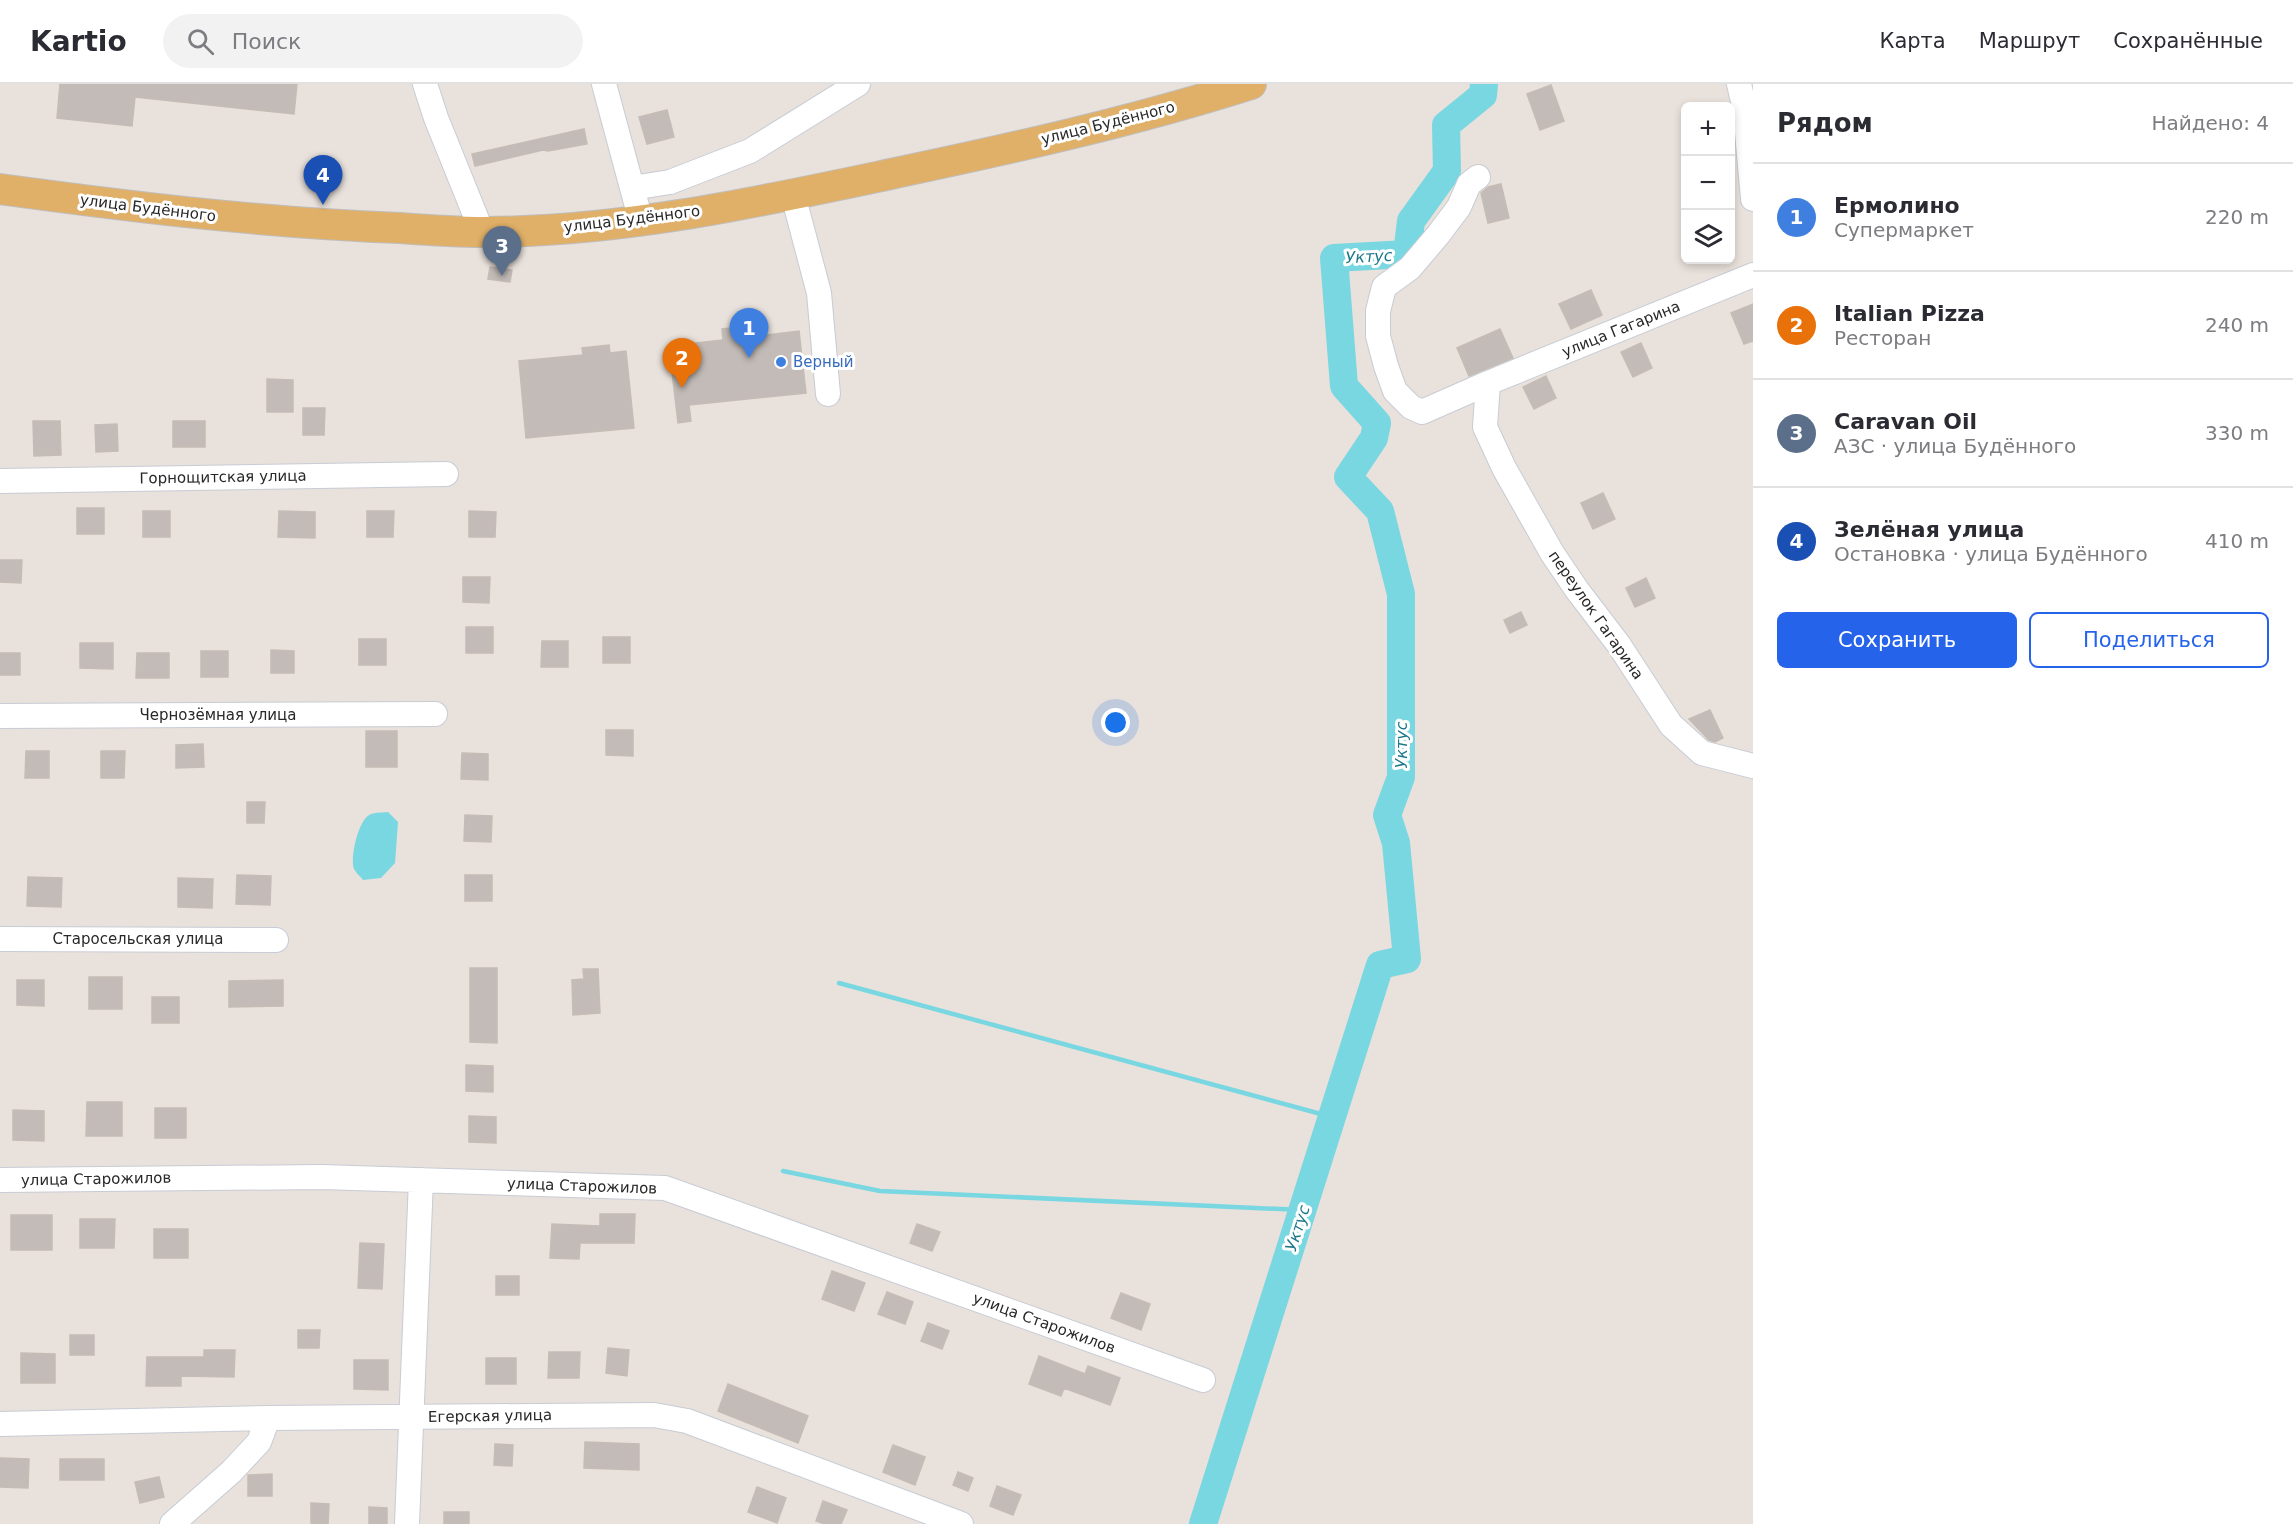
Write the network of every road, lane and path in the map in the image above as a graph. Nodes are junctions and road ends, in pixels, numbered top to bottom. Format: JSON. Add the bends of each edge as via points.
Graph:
{"nodes":[{"id":1,"x":425,"y":84,"type":"edge"},
{"id":2,"x":604,"y":84,"type":"edge"},
{"id":3,"x":858,"y":84,"type":"edge"},
{"id":4,"x":1251,"y":84,"type":"edge"},
{"id":5,"x":1739,"y":84,"type":"edge"},
{"id":6,"x":1478,"y":177,"type":"dead end"},
{"id":7,"x":632,"y":188,"type":"junction"},
{"id":8,"x":0,"y":189,"type":"edge"},
{"id":9,"x":793,"y":195,"type":"junction"},
{"id":10,"x":1753,"y":199,"type":"edge"},
{"id":11,"x":641,"y":221,"type":"junction"},
{"id":12,"x":482,"y":232,"type":"junction"},
{"id":13,"x":1753,"y":275,"type":"edge"},
{"id":14,"x":1488,"y":382,"type":"junction"},
{"id":15,"x":828,"y":394,"type":"dead end"},
{"id":16,"x":446,"y":474,"type":"dead end"},
{"id":17,"x":0,"y":481,"type":"edge"},
{"id":18,"x":435,"y":714,"type":"dead end"},
{"id":19,"x":0,"y":716,"type":"edge"},
{"id":20,"x":1753,"y":766,"type":"edge"},
{"id":21,"x":0,"y":939,"type":"edge"},
{"id":22,"x":276,"y":940,"type":"dead end"},
{"id":23,"x":0,"y":1180,"type":"edge"},
{"id":24,"x":421,"y":1180,"type":"junction"},
{"id":25,"x":1203,"y":1380,"type":"dead end"},
{"id":26,"x":410,"y":1417,"type":"junction"},
{"id":27,"x":268,"y":1418,"type":"junction"},
{"id":28,"x":0,"y":1424,"type":"edge"},
{"id":29,"x":172,"y":1524,"type":"edge"},
{"id":30,"x":407,"y":1524,"type":"edge"},
{"id":31,"x":961,"y":1524,"type":"edge"}],
"edges":[{"from":1,"to":12,"type":"street"},
{"from":2,"to":7,"type":"street"},
{"from":3,"to":7,"type":"street","via":[[750,151],[670,182]]},
{"from":4,"to":9,"type":"main road","name":"улица Будённого","via":[[978,156]]},
{"from":5,"to":10,"type":"street","via":[[1746,110]]},
{"from":6,"to":14,"type":"street","name":"улица Гагарина","via":[[1469,184],[1459,207],[1410,268],[1384,287],[1378,311],[1378,336],[1395,391],[1422,412]]},
{"from":7,"to":11,"type":"street"},
{"from":8,"to":12,"type":"main road","name":"улица Будённого","via":[[249,219]]},
{"from":9,"to":11,"type":"main road","name":"улица Будённого"},
{"from":9,"to":15,"type":"street","via":[[819,293]]},
{"from":11,"to":12,"type":"main road","name":"улица Будённого"},
{"from":13,"to":14,"type":"street","name":"улица Гагарина"},
{"from":14,"to":20,"type":"street","name":"переулок Гагарина","via":[[1485,427],[1503,468],[1552,554],[1619,645],[1671,725],[1702,753]]},
{"from":16,"to":17,"type":"street","name":"Горнощитская улица"},
{"from":18,"to":19,"type":"street","name":"Чернозёмная улица"},
{"from":21,"to":22,"type":"street","name":"Старосельская улица"},
{"from":23,"to":24,"type":"street","name":"улица Старожилов"},
{"from":24,"to":25,"type":"street","name":"улица Старожилов","via":[[665,1188]]},
{"from":24,"to":26,"type":"street"},
{"from":26,"to":27,"type":"street","name":"Егерская улица"},
{"from":26,"to":30,"type":"street"},
{"from":26,"to":31,"type":"street","name":"Егерская улица","via":[[654,1415],[687,1421]]},
{"from":27,"to":28,"type":"street","name":"Егерская улица"},
{"from":27,"to":29,"type":"street","via":[[259,1442]]}]}
